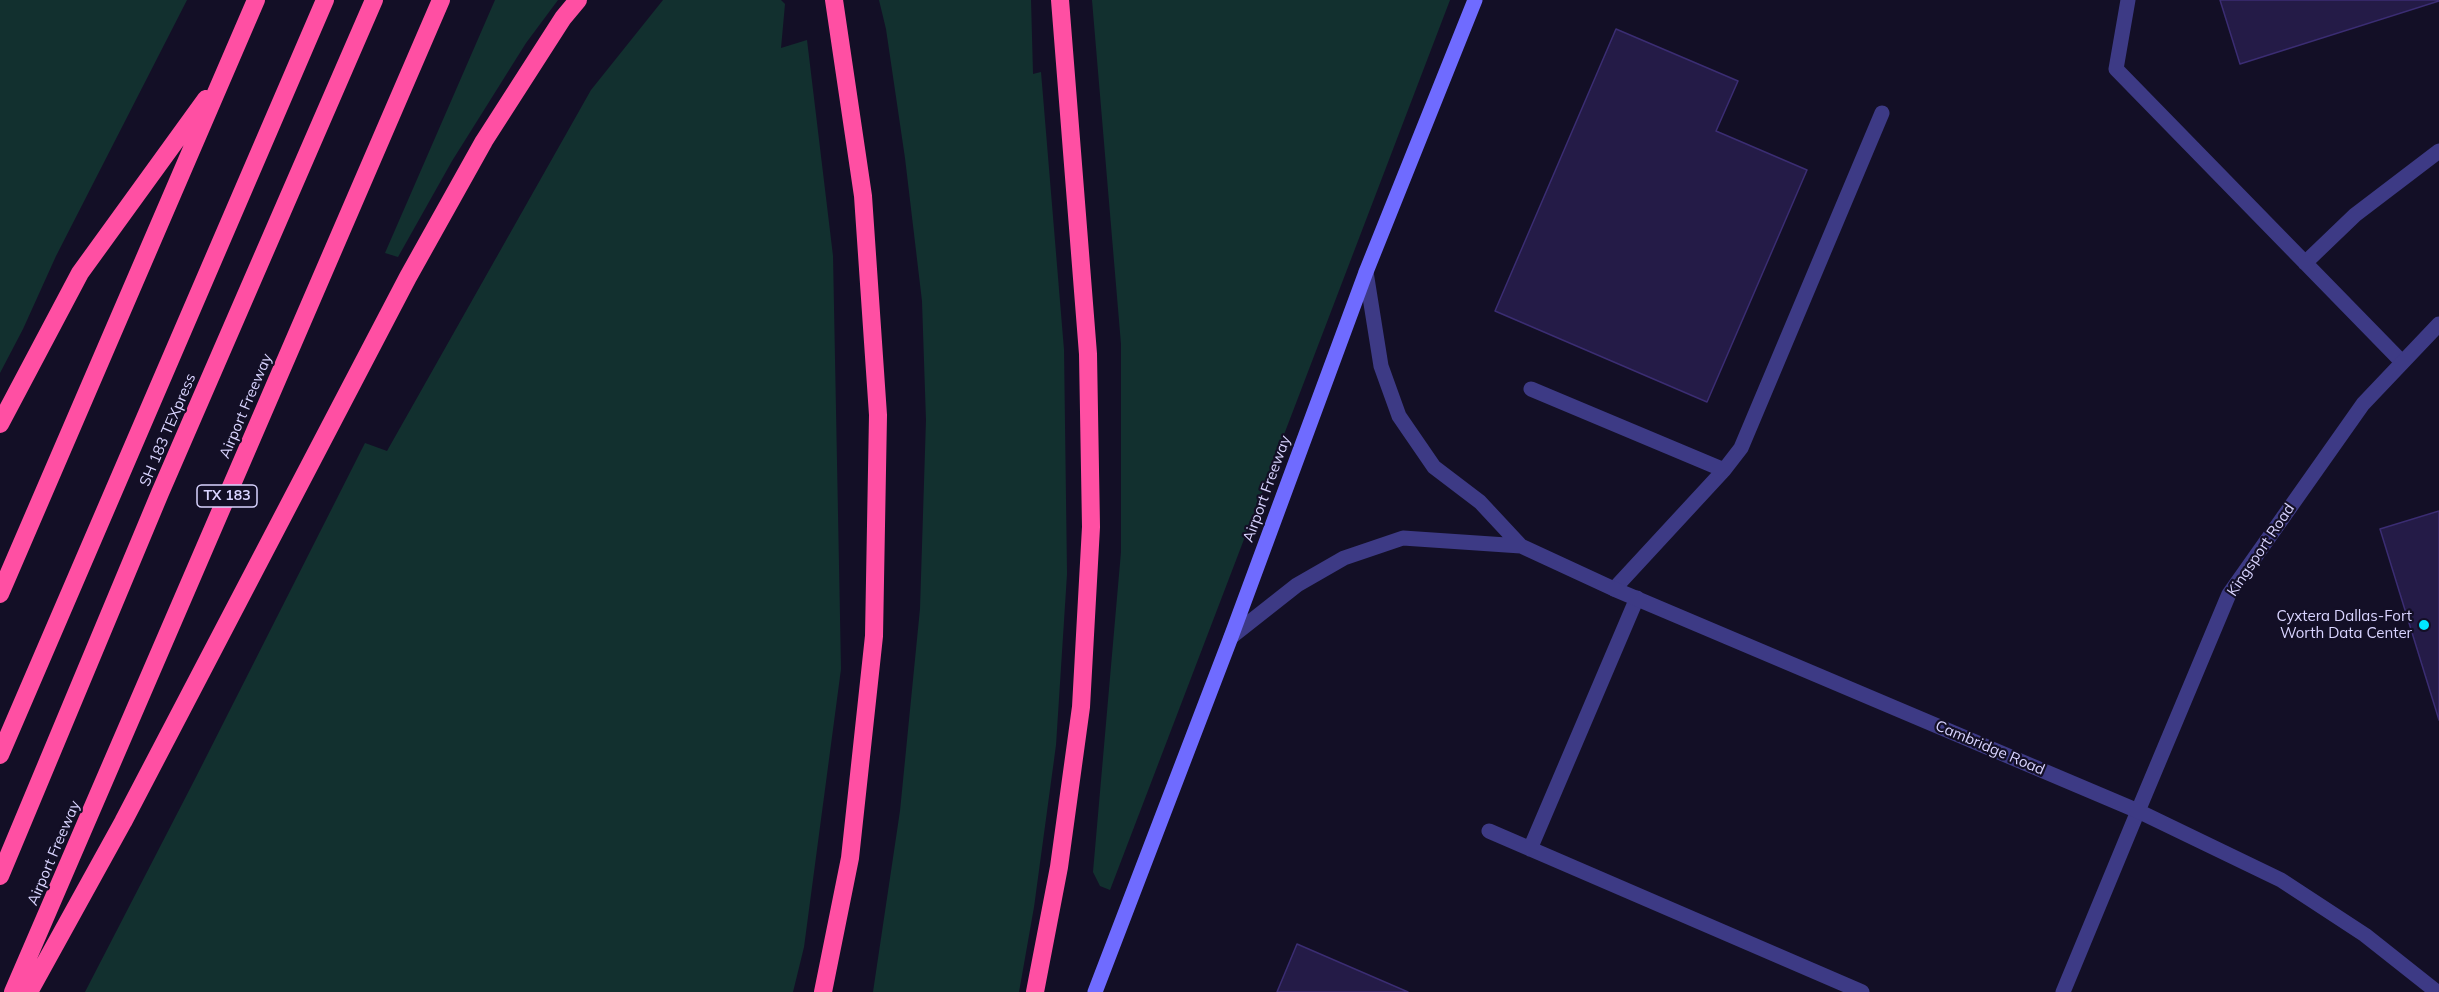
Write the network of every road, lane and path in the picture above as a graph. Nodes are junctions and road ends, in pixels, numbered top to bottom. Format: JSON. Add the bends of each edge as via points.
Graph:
{"nodes":[{"id":1,"x":256,"y":0,"type":"edge"},
{"id":2,"x":325,"y":0,"type":"edge"},
{"id":3,"x":374,"y":0,"type":"edge"},
{"id":4,"x":441,"y":0,"type":"edge"},
{"id":5,"x":578,"y":0,"type":"edge"},
{"id":6,"x":834,"y":0,"type":"edge"},
{"id":7,"x":1060,"y":0,"type":"edge"},
{"id":8,"x":1475,"y":0,"type":"edge"},
{"id":9,"x":2128,"y":0,"type":"edge"},
{"id":10,"x":225,"y":72,"type":"junction"},
{"id":11,"x":1882,"y":113,"type":"dead end"},
{"id":12,"x":2439,"y":152,"type":"edge"},
{"id":13,"x":2305,"y":263,"type":"junction"},
{"id":14,"x":1366,"y":272,"type":"junction"},
{"id":15,"x":2439,"y":324,"type":"edge"},
{"id":16,"x":2403,"y":362,"type":"junction"},
{"id":17,"x":1531,"y":388,"type":"dead end"},
{"id":18,"x":0,"y":424,"type":"edge"},
{"id":19,"x":1724,"y":470,"type":"junction"},
{"id":20,"x":1521,"y":546,"type":"junction"},
{"id":21,"x":1614,"y":589,"type":"junction"},
{"id":22,"x":0,"y":594,"type":"edge"},
{"id":23,"x":1637,"y":598,"type":"junction"},
{"id":24,"x":1231,"y":637,"type":"junction"},
{"id":25,"x":0,"y":755,"type":"edge"},
{"id":26,"x":2138,"y":811,"type":"junction"},
{"id":27,"x":1489,"y":831,"type":"dead end"},
{"id":28,"x":1530,"y":849,"type":"junction"},
{"id":29,"x":0,"y":876,"type":"edge"},
{"id":30,"x":14,"y":992,"type":"edge"},
{"id":31,"x":29,"y":992,"type":"edge"},
{"id":32,"x":823,"y":992,"type":"edge"},
{"id":33,"x":1035,"y":992,"type":"edge"},
{"id":34,"x":1095,"y":992,"type":"edge"},
{"id":35,"x":1862,"y":992,"type":"edge"},
{"id":36,"x":2063,"y":992,"type":"edge"},
{"id":37,"x":2437,"y":992,"type":"edge"}],
"edges":[{"from":1,"to":10,"type":"highway"},
{"from":2,"to":25,"type":"highway","name":"SH 183 TEXpress"},
{"from":3,"to":29,"type":"highway","name":"SH 183 TEXpress","via":[[160,493]]},
{"from":4,"to":30,"type":"highway","name":"Airport Freeway","number":"TX 183"},
{"from":5,"to":31,"type":"highway","via":[[484,141],[420,256],[123,822]]},
{"from":6,"to":32,"type":"highway","via":[[862,196],[878,415],[874,636],[850,858]]},
{"from":7,"to":33,"type":"highway","via":[[1088,354],[1091,527],[1081,707],[1059,867]]},
{"from":8,"to":14,"type":"main road","name":"Airport Freeway"},
{"from":9,"to":13,"type":"street","via":[[2116,69]]},
{"from":10,"to":18,"type":"highway","via":[[80,273]]},
{"from":10,"to":22,"type":"highway"},
{"from":11,"to":19,"type":"street","via":[[1741,448]]},
{"from":12,"to":13,"type":"street","via":[[2355,215]]},
{"from":13,"to":16,"type":"street"},
{"from":14,"to":20,"type":"street","name":"Cambridge Road","via":[[1381,366],[1399,416],[1434,467],[1480,502]]},
{"from":14,"to":24,"type":"main road","name":"Airport Freeway"},
{"from":15,"to":16,"type":"street","name":"Kingsport Road"},
{"from":16,"to":26,"type":"street","name":"Kingsport Road","via":[[2363,404],[2229,594]]},
{"from":17,"to":19,"type":"street"},
{"from":19,"to":21,"type":"street"},
{"from":20,"to":21,"type":"street","name":"Cambridge Road"},
{"from":20,"to":24,"type":"street","name":"Cambridge Road","via":[[1403,538],[1344,558],[1298,585]]},
{"from":21,"to":23,"type":"street","name":"Cambridge Road"},
{"from":23,"to":26,"type":"street","name":"Cambridge Road"},
{"from":23,"to":28,"type":"street"},
{"from":24,"to":34,"type":"main road","name":"Airport Freeway"},
{"from":26,"to":36,"type":"street","name":"Kingsport Road"},
{"from":26,"to":37,"type":"street","name":"Cambridge Road","via":[[2281,880],[2365,935]]},
{"from":27,"to":28,"type":"street"},
{"from":28,"to":35,"type":"street"}]}
